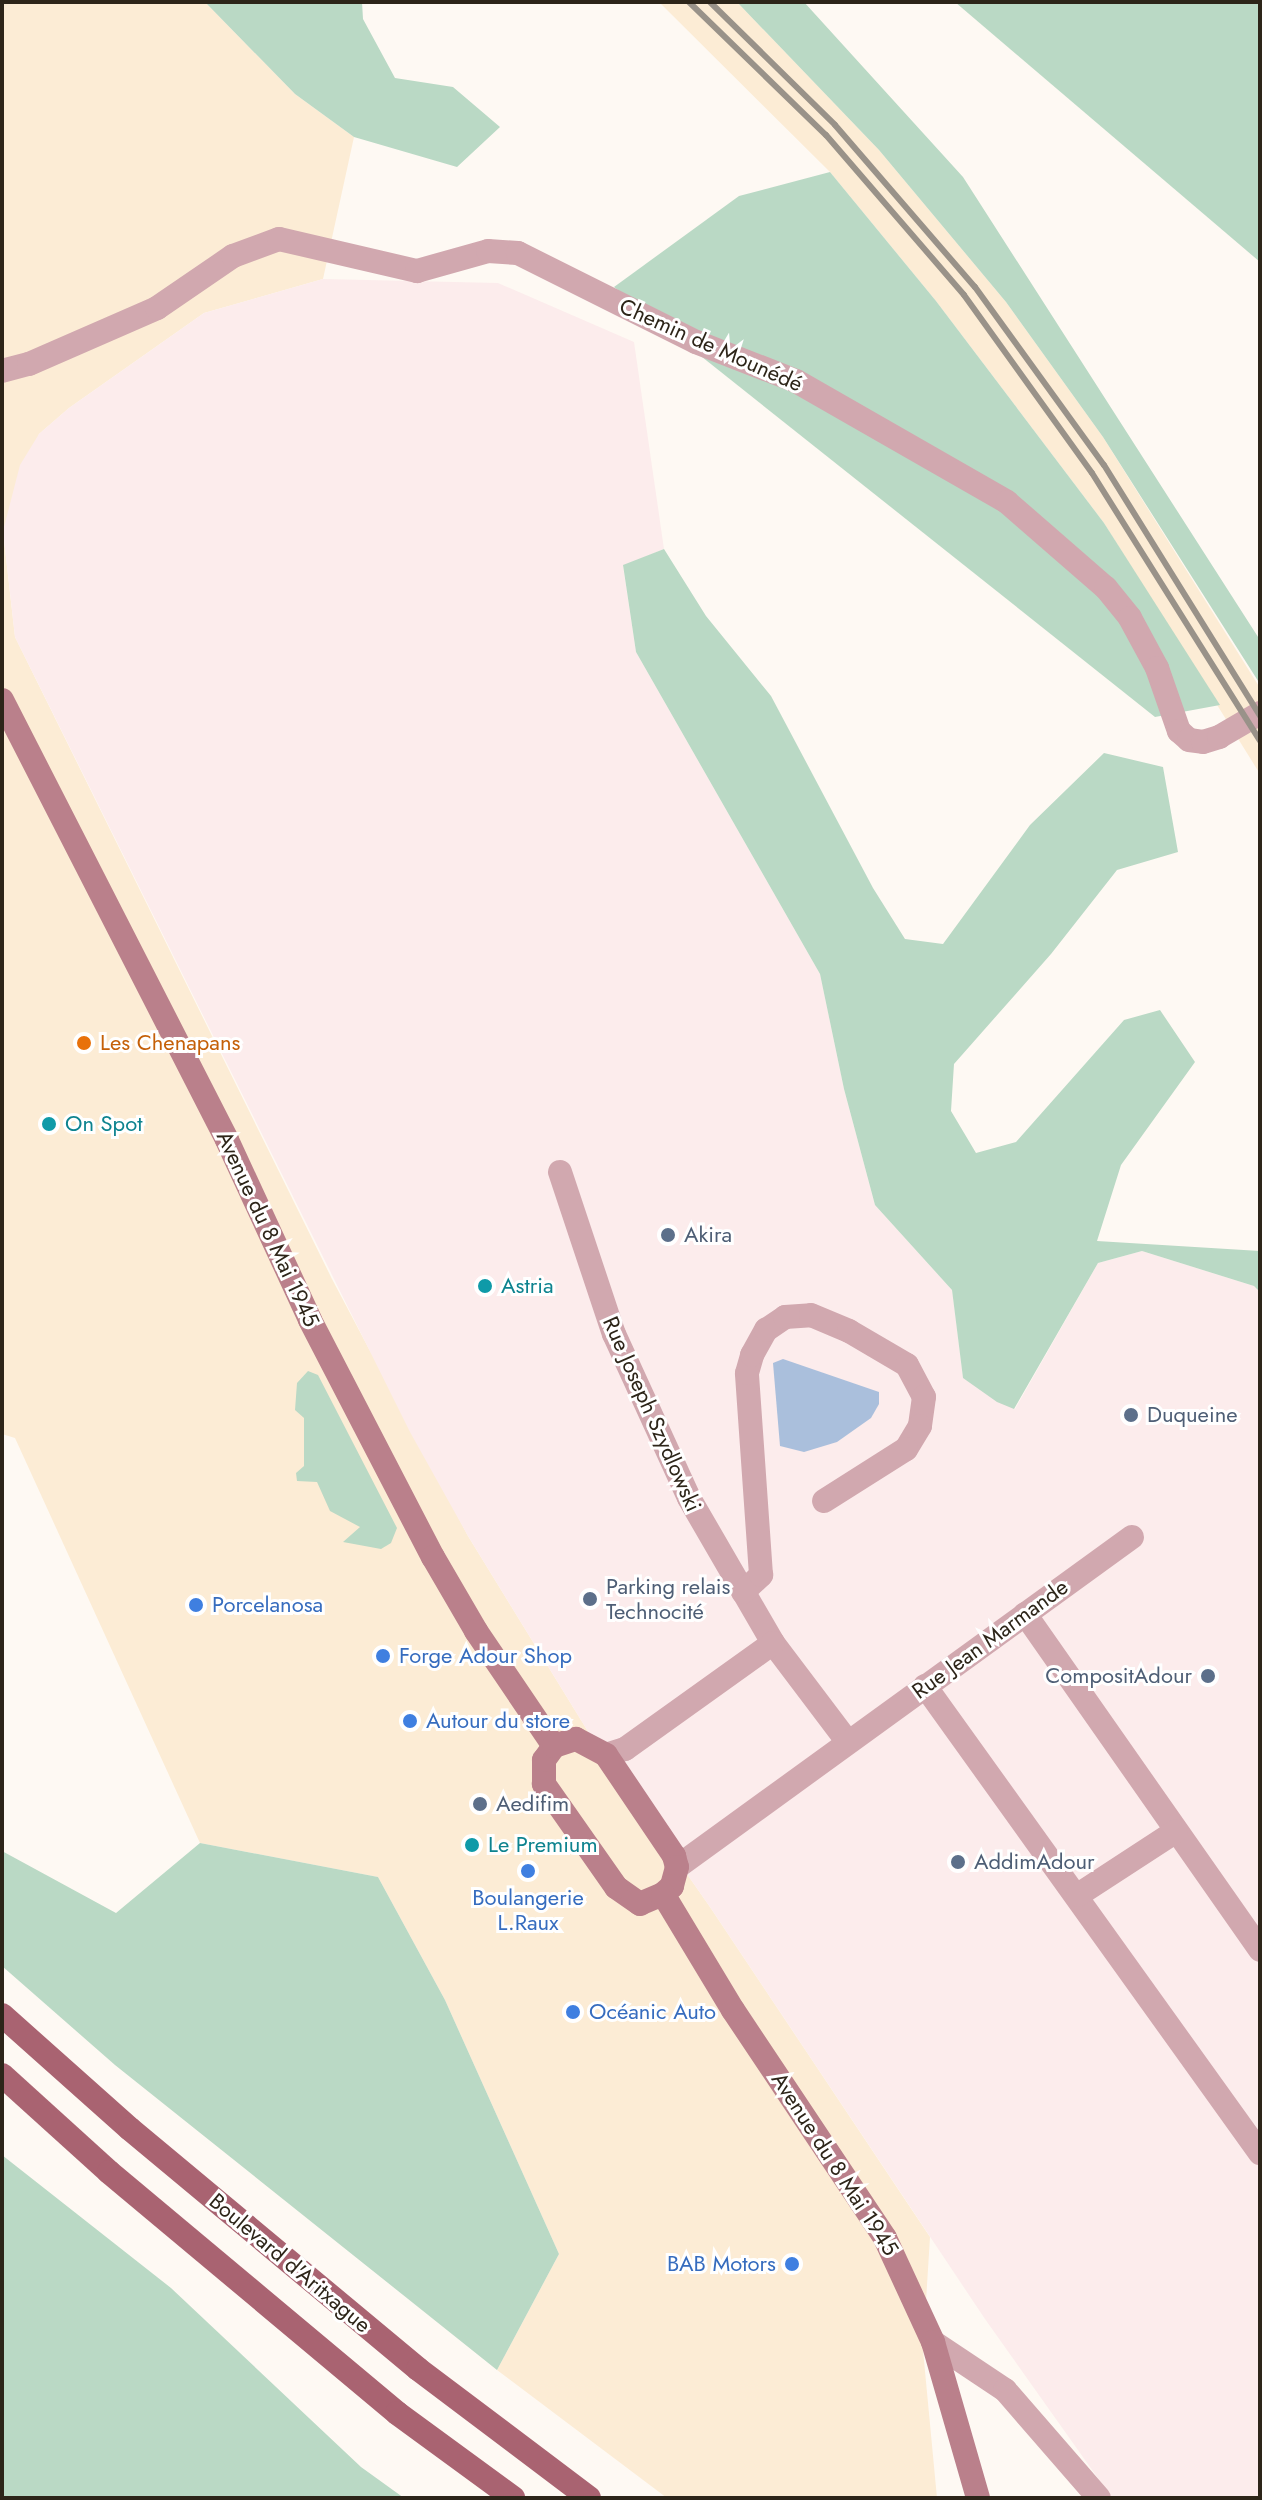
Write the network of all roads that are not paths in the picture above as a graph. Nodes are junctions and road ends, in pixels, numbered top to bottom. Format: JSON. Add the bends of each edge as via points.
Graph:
{"nodes":[{"id":1,"x":2,"y":371,"type":"edge"},
{"id":2,"x":2,"y":700,"type":"edge"},
{"id":3,"x":1260,"y":713,"type":"edge"},
{"id":4,"x":560,"y":1172,"type":"dead end"},
{"id":5,"x":824,"y":1501,"type":"dead end"},
{"id":6,"x":1132,"y":1537,"type":"dead end"},
{"id":7,"x":743,"y":1592,"type":"junction"},
{"id":8,"x":1025,"y":1614,"type":"junction"},
{"id":9,"x":773,"y":1643,"type":"junction"},
{"id":10,"x":925,"y":1686,"type":"junction"},
{"id":11,"x":848,"y":1742,"type":"junction"},
{"id":12,"x":554,"y":1746,"type":"junction"},
{"id":13,"x":606,"y":1755,"type":"junction"},
{"id":14,"x":1176,"y":1831,"type":"junction"},
{"id":15,"x":677,"y":1867,"type":"junction"},
{"id":16,"x":663,"y":1894,"type":"junction"},
{"id":17,"x":1078,"y":1895,"type":"junction"},
{"id":18,"x":1260,"y":1950,"type":"edge"},
{"id":19,"x":2,"y":2015,"type":"edge"},
{"id":20,"x":2,"y":2075,"type":"edge"},
{"id":21,"x":1260,"y":2153,"type":"edge"},
{"id":22,"x":933,"y":2342,"type":"junction"},
{"id":23,"x":513,"y":2498,"type":"edge"},
{"id":24,"x":589,"y":2498,"type":"edge"},
{"id":25,"x":975,"y":2498,"type":"edge"},
{"id":26,"x":1099,"y":2498,"type":"edge"}],
"edges":[{"from":1,"to":3,"type":"street","name":"Chemin de Mounédé","via":[[157,308],[233,256],[279,239],[417,271],[488,251],[518,253],[696,342],[796,381],[1007,502],[1106,588],[1130,618],[1157,668],[1179,731],[1189,740],[1219,737]]},
{"from":2,"to":12,"type":"main road","name":"Avenue du 8 Mai 1945","via":[[433,1557]]},
{"from":4,"to":7,"type":"street","name":"Rue Joseph Szydlowski","via":[[614,1334],[652,1424]]},
{"from":5,"to":7,"type":"street","via":[[906,1449],[920,1426],[924,1397],[907,1365],[849,1331],[811,1315],[785,1317],[766,1330],[747,1373],[761,1575]]},
{"from":6,"to":8,"type":"street","name":"Rue Jean Marmande"},
{"from":7,"to":9,"type":"street","name":"Rue Joseph Szydlowski"},
{"from":8,"to":10,"type":"street","name":"Rue Jean Marmande"},
{"from":8,"to":14,"type":"street"},
{"from":9,"to":11,"type":"street"},
{"from":9,"to":13,"type":"street","via":[[625,1749]]},
{"from":10,"to":11,"type":"street","name":"Rue Jean Marmande"},
{"from":10,"to":17,"type":"street"},
{"from":11,"to":15,"type":"street","name":"Rue Jean Marmande"},
{"from":12,"to":13,"type":"main road","via":[[576,1739]]},
{"from":12,"to":16,"type":"main road","via":[[544,1760],[544,1784],[616,1887],[640,1904]]},
{"from":13,"to":15,"type":"main road"},
{"from":14,"to":17,"type":"street"},
{"from":14,"to":18,"type":"street"},
{"from":15,"to":16,"type":"main road","via":[[672,1886]]},
{"from":16,"to":22,"type":"main road","name":"Avenue du 8 Mai 1945","via":[[733,2010],[885,2238]]},
{"from":17,"to":21,"type":"street"},
{"from":19,"to":24,"type":"main road","name":"Boulevard d'Aritxague","via":[[418,2369]]},
{"from":20,"to":23,"type":"main road","name":"Boulevard d'Aritxague","via":[[109,2172],[397,2413]]},
{"from":22,"to":25,"type":"main road","name":"Avenue du 8 Mai 1945"},
{"from":22,"to":26,"type":"street","via":[[1005,2390]]}]}
